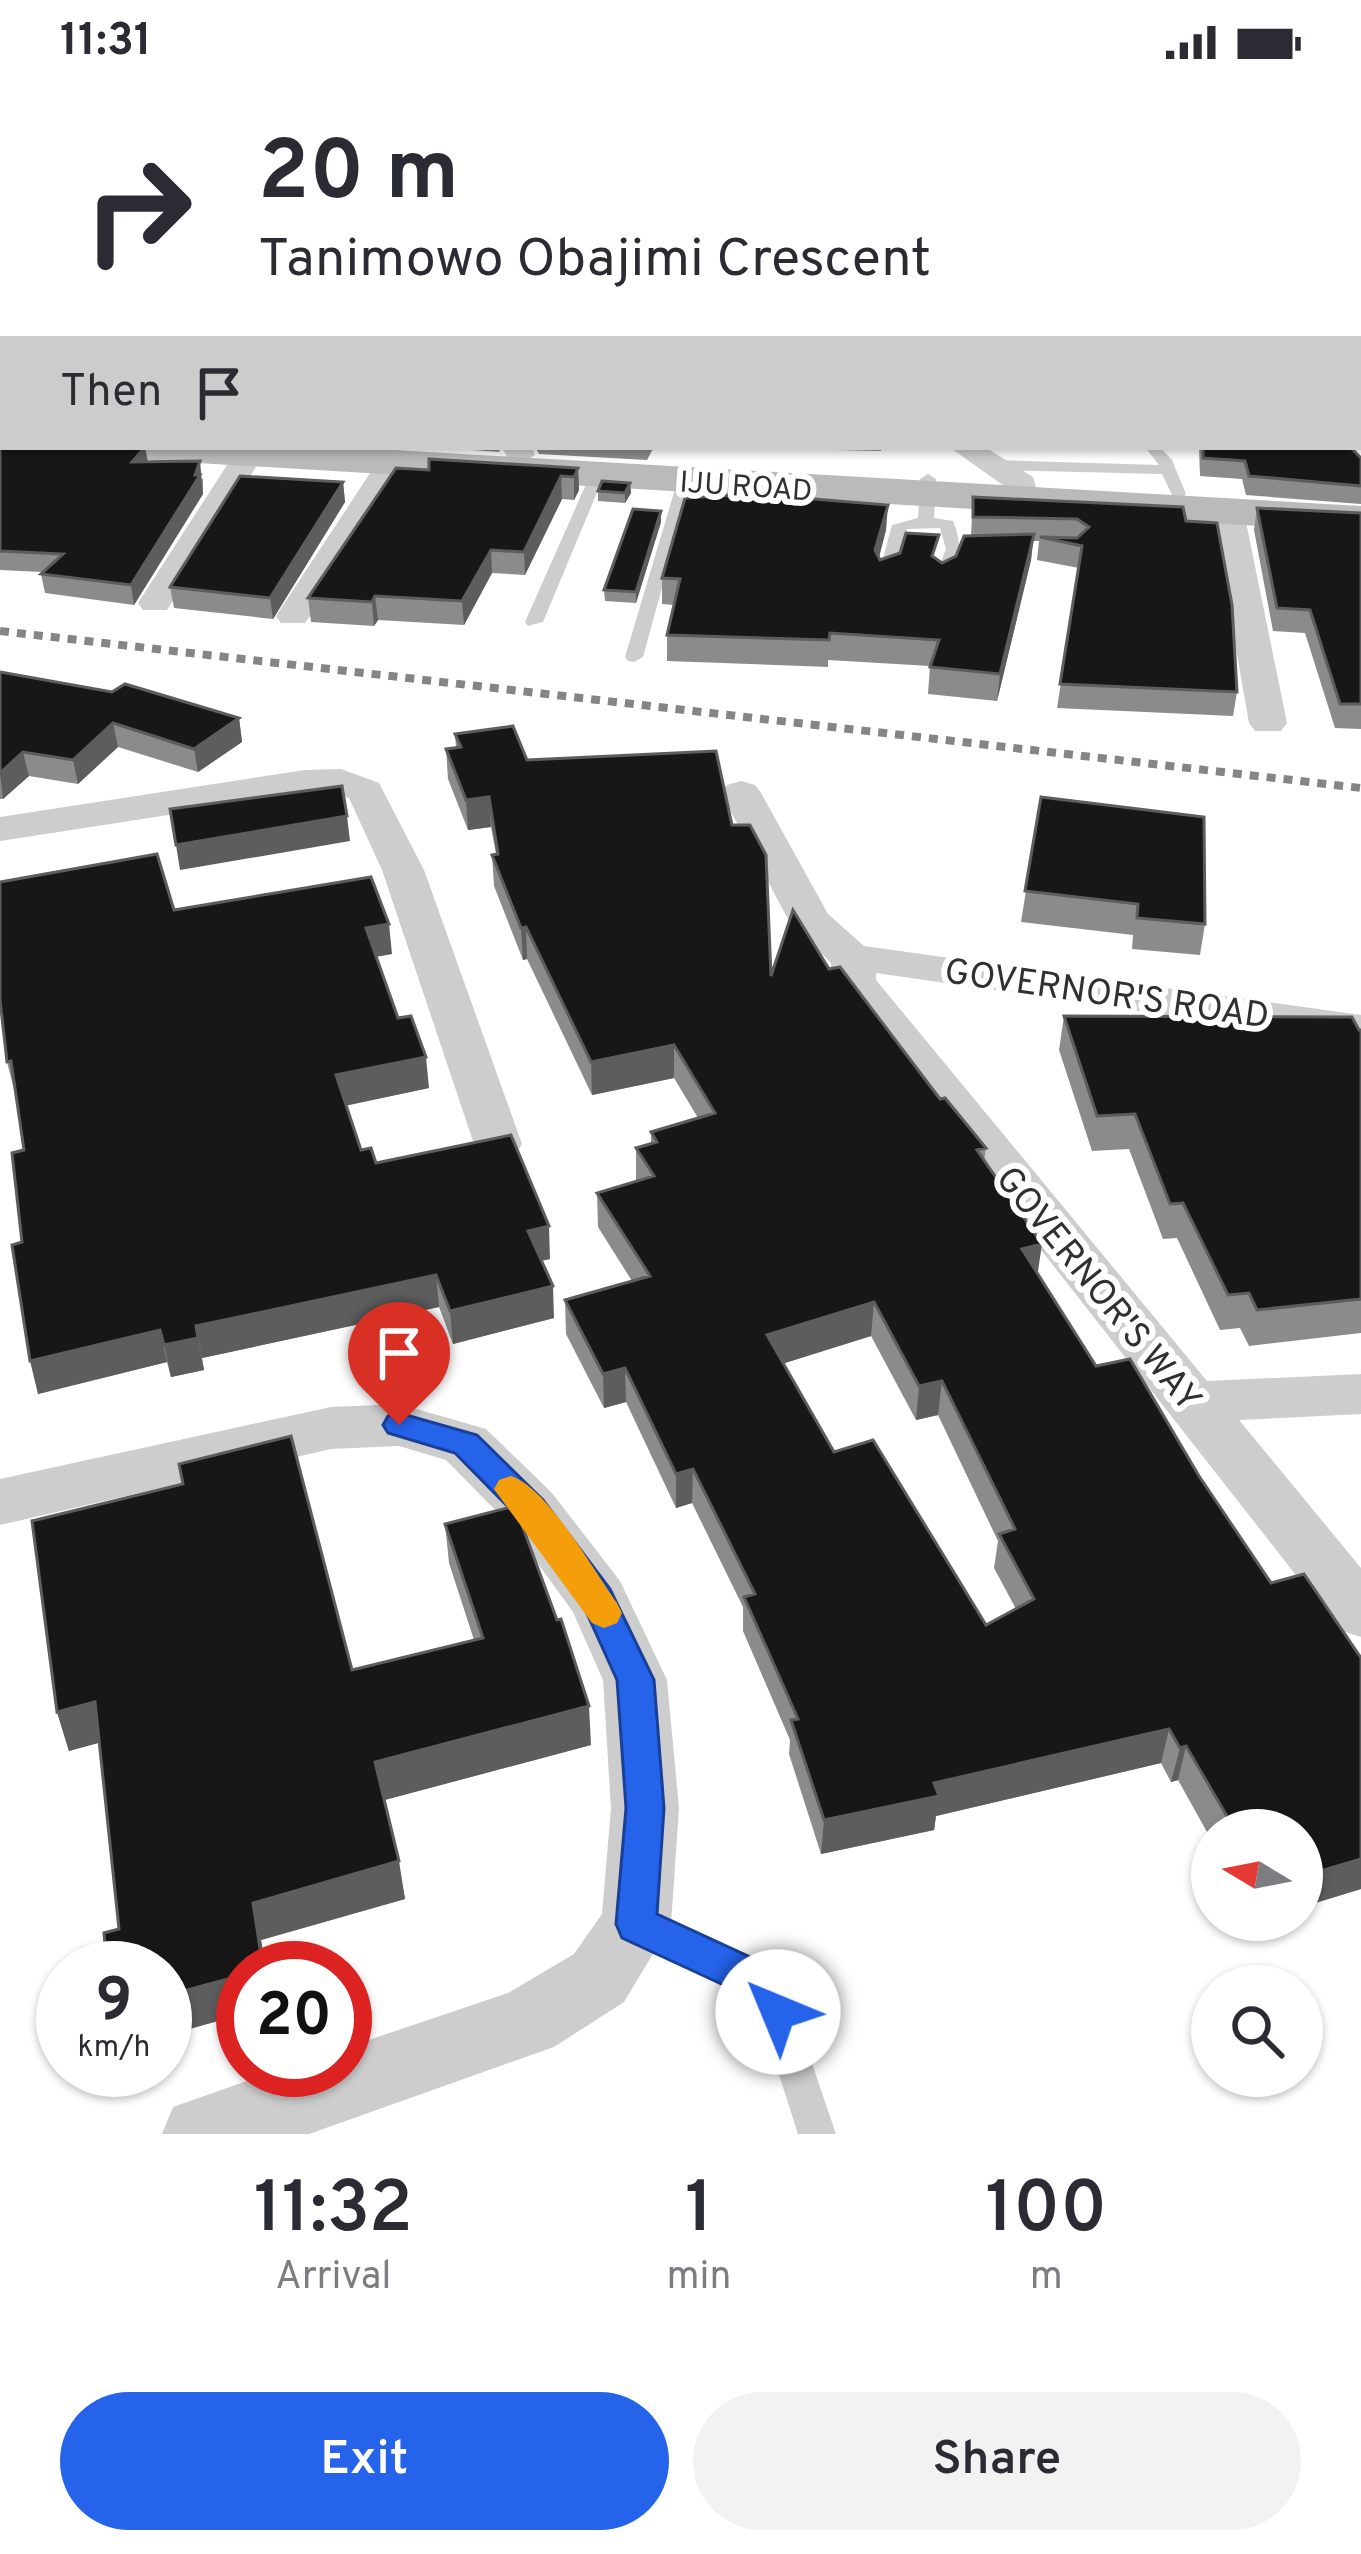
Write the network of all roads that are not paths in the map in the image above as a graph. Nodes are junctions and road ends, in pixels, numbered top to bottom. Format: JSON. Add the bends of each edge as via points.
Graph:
{"nodes":[{"id":1,"x":181,"y":450,"type":"edge"},
{"id":2,"x":968,"y":450,"type":"edge"},
{"id":3,"x":1154,"y":450,"type":"edge"},
{"id":4,"x":519,"y":451,"type":"edge"},
{"id":5,"x":250,"y":454,"type":"junction"},
{"id":6,"x":392,"y":455,"type":"edge"},
{"id":7,"x":596,"y":476,"type":"junction"},
{"id":8,"x":683,"y":482,"type":"junction"},
{"id":9,"x":1173,"y":482,"type":"junction"},
{"id":10,"x":920,"y":484,"type":"edge"},
{"id":11,"x":1013,"y":484,"type":"junction"},
{"id":12,"x":1361,"y":501,"type":"edge"},
{"id":13,"x":1228,"y":512,"type":"junction"},
{"id":14,"x":1361,"y":519,"type":"edge"},
{"id":15,"x":954,"y":549,"type":"junction"},
{"id":16,"x":978,"y":549,"type":"edge"},
{"id":17,"x":886,"y":577,"type":"edge"},
{"id":18,"x":943,"y":580,"type":"edge"},
{"id":19,"x":155,"y":603,"type":"dead end"},
{"id":20,"x":292,"y":616,"type":"dead end"},
{"id":21,"x":534,"y":622,"type":"dead end"},
{"id":22,"x":634,"y":657,"type":"dead end"},
{"id":23,"x":1268,"y":723,"type":"dead end"},
{"id":24,"x":741,"y":794,"type":"dead end"},
{"id":25,"x":0,"y":829,"type":"edge"},
{"id":26,"x":854,"y":959,"type":"junction"},
{"id":27,"x":1361,"y":1029,"type":"edge"},
{"id":28,"x":498,"y":1144,"type":"edge"},
{"id":29,"x":1361,"y":1394,"type":"edge"},
{"id":30,"x":1191,"y":1402,"type":"junction"},
{"id":31,"x":0,"y":1502,"type":"edge"},
{"id":32,"x":1361,"y":1612,"type":"edge"},
{"id":33,"x":636,"y":1924,"type":"junction"},
{"id":34,"x":200,"y":2134,"type":"edge"},
{"id":35,"x":817,"y":2134,"type":"edge"}],
"edges":[{"from":1,"to":5,"type":"main road","name":"IJU ROAD"},
{"from":2,"to":11,"type":"street"},
{"from":3,"to":9,"type":"lane"},
{"from":4,"to":6,"type":"main road","name":"IJU ROAD"},
{"from":4,"to":10,"type":"main road","name":"IJU ROAD"},
{"from":5,"to":6,"type":"main road","name":"IJU ROAD"},
{"from":5,"to":19,"type":"street"},
{"from":6,"to":7,"type":"main road","name":"IJU ROAD"},
{"from":6,"to":20,"type":"street"},
{"from":7,"to":8,"type":"main road","name":"IJU ROAD"},
{"from":7,"to":21,"type":"lane"},
{"from":8,"to":10,"type":"main road","name":"IJU ROAD"},
{"from":8,"to":22,"type":"lane"},
{"from":9,"to":11,"type":"main road","name":"IJU ROAD"},
{"from":9,"to":12,"type":"main road","name":"IJU ROAD"},
{"from":10,"to":11,"type":"main road","name":"IJU ROAD"},
{"from":10,"to":15,"type":"lane"},
{"from":10,"to":17,"type":"lane"},
{"from":11,"to":13,"type":"main road","name":"IJU ROAD"},
{"from":13,"to":14,"type":"main road","name":"IJU ROAD"},
{"from":13,"to":23,"type":"street"},
{"from":15,"to":16,"type":"lane"},
{"from":15,"to":18,"type":"lane"},
{"from":24,"to":26,"type":"street","via":[[810,921]]},
{"from":25,"to":28,"type":"street","via":[[305,782],[341,781],[364,791],[403,870]]},
{"from":26,"to":27,"type":"street","name":"GOVERNOR'S ROAD"},
{"from":26,"to":30,"type":"street","name":"GOVERNOR'S WAY","via":[[854,982]]},
{"from":29,"to":30,"type":"street"},
{"from":30,"to":32,"type":"street","name":"GOVERNOR'S WAY"},
{"from":31,"to":33,"type":"street","via":[[331,1428],[399,1425],[466,1444],[531,1509],[598,1599],[635,1680],[645,1808]]},
{"from":33,"to":34,"type":"street","via":[[599,1978],[528,2022]]},
{"from":33,"to":35,"type":"lane","via":[[771,1994]]}]}
